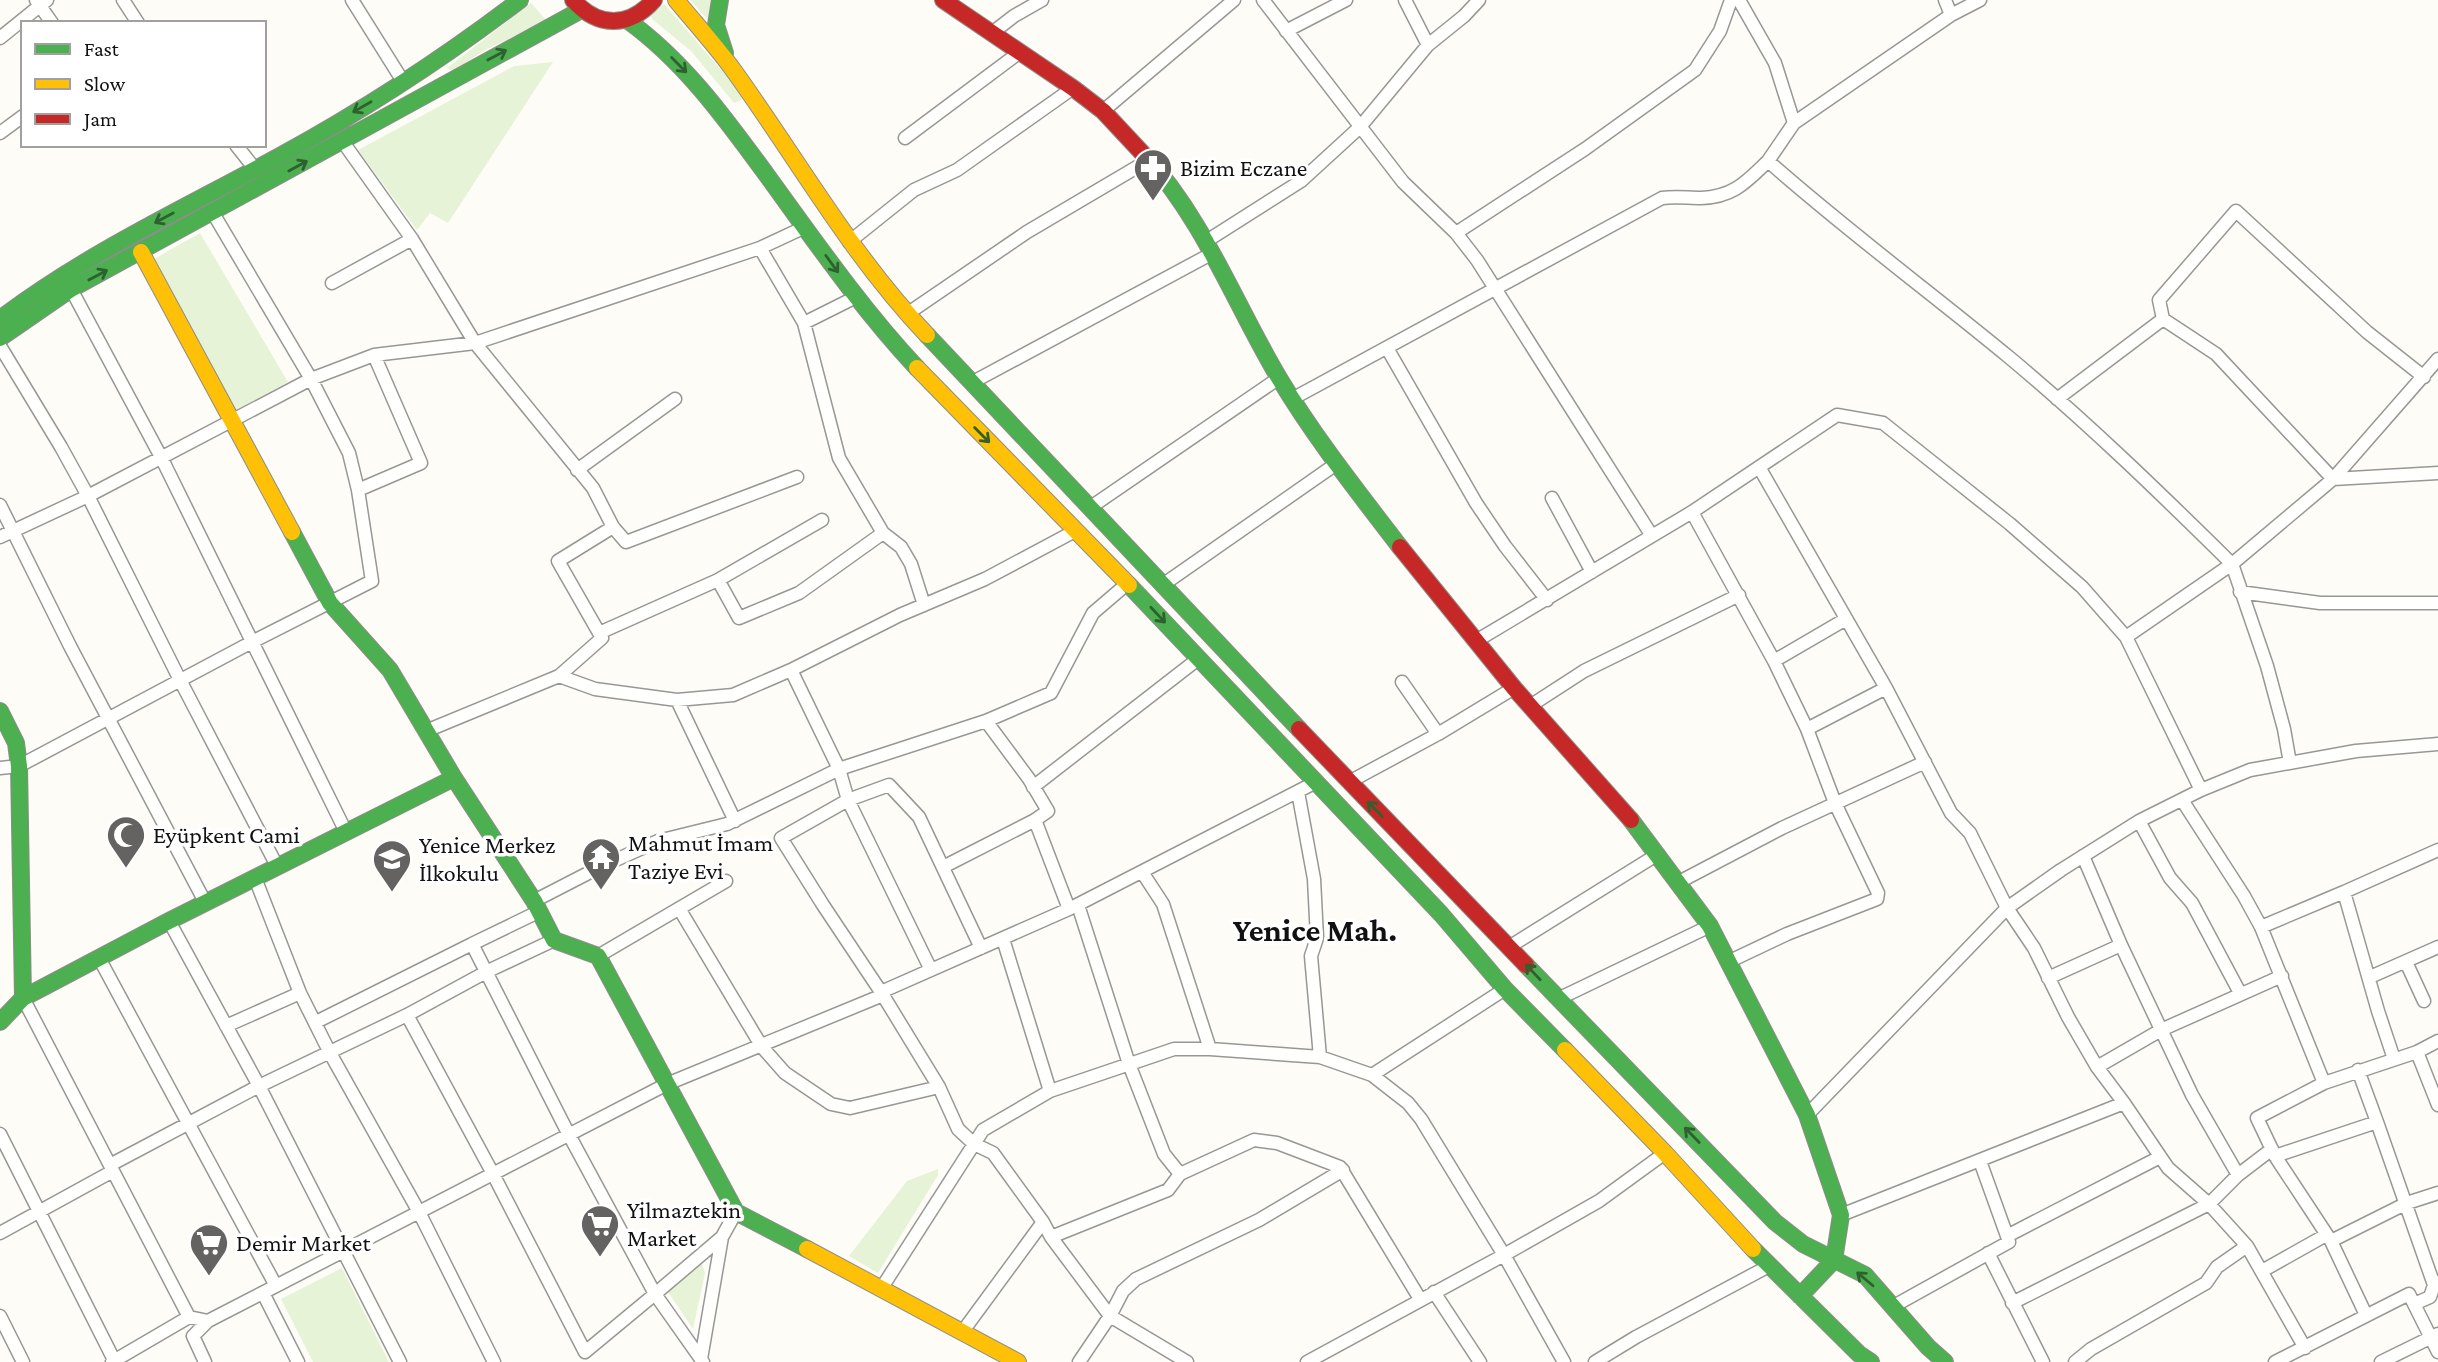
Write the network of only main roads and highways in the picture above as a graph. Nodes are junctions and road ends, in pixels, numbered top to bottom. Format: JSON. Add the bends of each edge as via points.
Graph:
{"nodes":[{"id":1,"x":520,"y":0,"type":"edge"},
{"id":2,"x":654,"y":0,"type":"edge"},
{"id":3,"x":676,"y":0,"type":"edge"},
{"id":4,"x":720,"y":0,"type":"edge"},
{"id":5,"x":943,"y":0,"type":"edge"},
{"id":6,"x":577,"y":5,"type":"edge"},
{"id":7,"x":628,"y":20,"type":"junction"},
{"id":8,"x":733,"y":69,"type":"junction"},
{"id":9,"x":141,"y":252,"type":"junction"},
{"id":10,"x":0,"y":319,"type":"edge"},
{"id":11,"x":0,"y":338,"type":"edge"},
{"id":12,"x":0,"y":710,"type":"edge"},
{"id":13,"x":454,"y":778,"type":"junction"},
{"id":14,"x":13,"y":1004,"type":"edge"},
{"id":15,"x":0,"y":1022,"type":"edge"},
{"id":16,"x":1834,"y":1260,"type":"junction"},
{"id":17,"x":1800,"y":1296,"type":"junction"},
{"id":18,"x":1930,"y":1354,"type":"edge"},
{"id":19,"x":1858,"y":1359,"type":"edge"},
{"id":20,"x":1018,"y":1362,"type":"edge"},
{"id":21,"x":1945,"y":1362,"type":"edge"}],
"edges":[{"from":1,"to":10,"type":"main road","one_way":true,"via":[[404,83],[84,261]]},
{"from":2,"to":7,"type":"main road"},
{"from":3,"to":8,"type":"main road"},
{"from":4,"to":8,"type":"main road","via":[[716,25]]},
{"from":5,"to":16,"type":"main road","via":[[1103,111],[1170,184],[1279,378],[1336,464],[1423,578],[1679,882],[1730,961],[1807,1115],[1841,1215]]},
{"from":6,"to":7,"type":"main road","via":[[598,20]]},
{"from":9,"to":6,"type":"main road","one_way":true,"via":[[343,142]]},
{"from":7,"to":17,"type":"main road","one_way":true,"via":[[685,71],[724,117],[893,342],[1128,583],[1441,914],[1505,989]]},
{"from":16,"to":8,"type":"main road","one_way":true,"via":[[1803,1244],[1776,1222],[1349,782],[907,314],[849,242]]},
{"from":11,"to":9,"type":"main road","one_way":true,"via":[[71,289]]},
{"from":9,"to":13,"type":"main road","via":[[330,603],[390,670]]},
{"from":12,"to":14,"type":"main road","via":[[16,743],[19,766]]},
{"from":13,"to":14,"type":"main road"},
{"from":13,"to":20,"type":"main road","via":[[554,940],[598,956],[736,1212]]},
{"from":14,"to":15,"type":"main road"},
{"from":16,"to":17,"type":"main road"},
{"from":18,"to":16,"type":"main road","one_way":true,"via":[[1865,1275]]},
{"from":17,"to":19,"type":"main road"},
{"from":18,"to":21,"type":"main road"}]}
